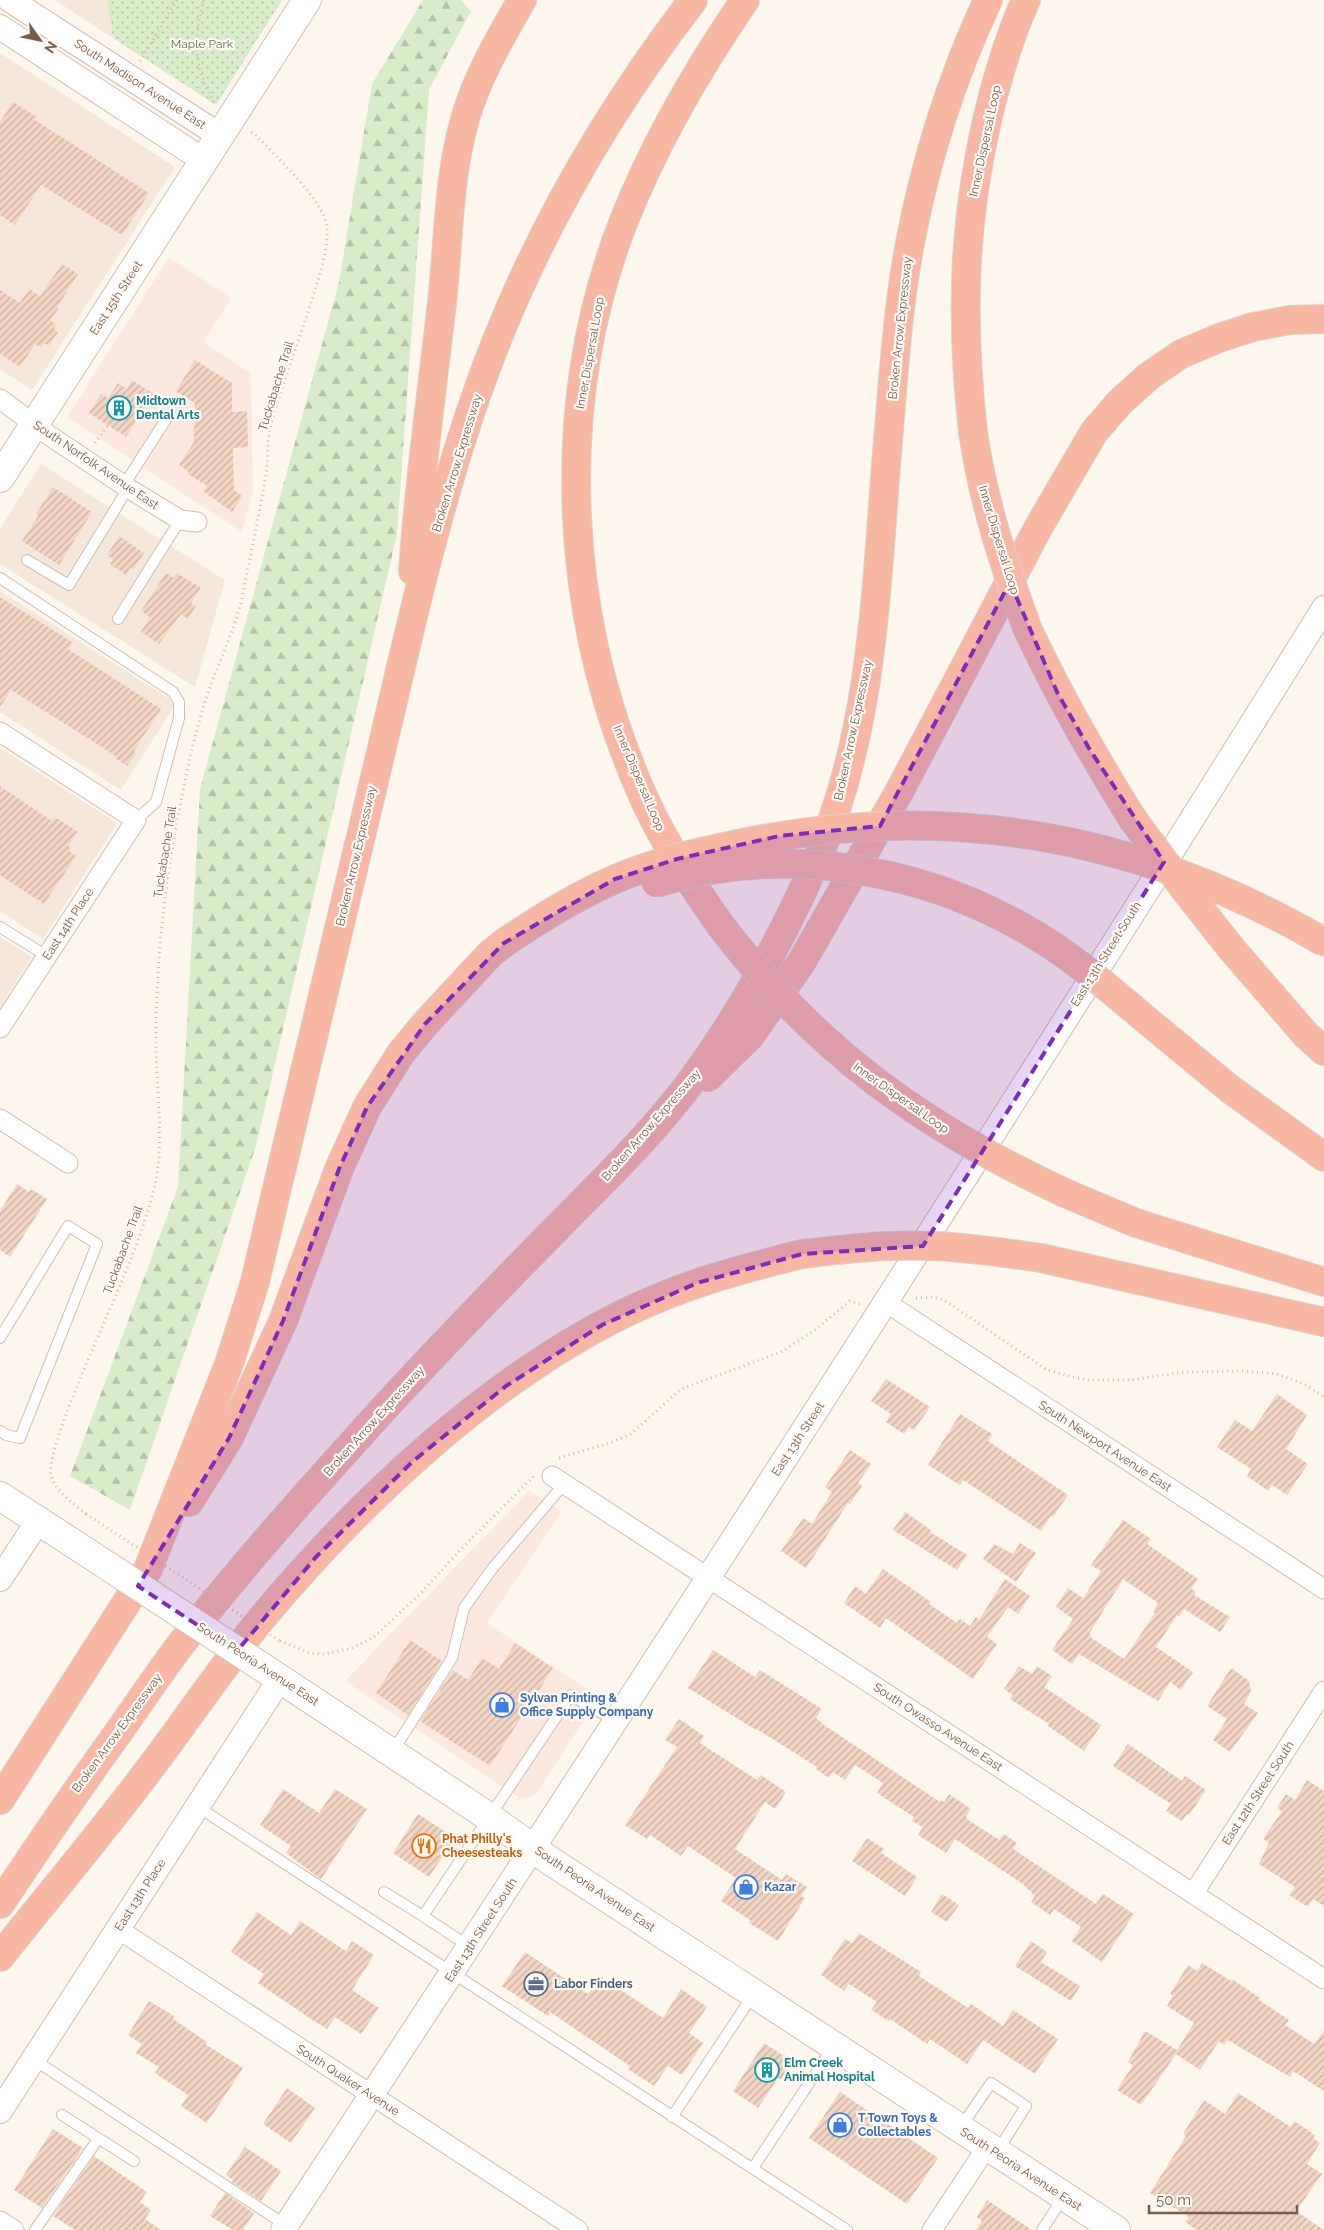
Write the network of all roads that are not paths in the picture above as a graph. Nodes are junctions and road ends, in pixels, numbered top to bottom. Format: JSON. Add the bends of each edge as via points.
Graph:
{"nodes":[{"id":1,"x":10,"y":0,"type":"edge"},
{"id":2,"x":307,"y":0,"type":"edge"},
{"id":3,"x":522,"y":0,"type":"edge"},
{"id":4,"x":693,"y":0,"type":"edge"},
{"id":5,"x":745,"y":0,"type":"edge"},
{"id":6,"x":988,"y":0,"type":"edge"},
{"id":7,"x":1026,"y":0,"type":"edge"},
{"id":8,"x":0,"y":27,"type":"edge"},
{"id":9,"x":225,"y":127,"type":"junction"},
{"id":10,"x":204,"y":160,"type":"junction"},
{"id":11,"x":1324,"y":320,"type":"edge"},
{"id":12,"x":0,"y":399,"type":"edge"},
{"id":13,"x":165,"y":421,"type":"dead end"},
{"id":14,"x":35,"y":424,"type":"junction"},
{"id":15,"x":0,"y":478,"type":"edge"},
{"id":16,"x":126,"y":486,"type":"junction"},
{"id":17,"x":188,"y":521,"type":"joint"},
{"id":18,"x":27,"y":560,"type":"dead end"},
{"id":19,"x":0,"y":578,"type":"edge"},
{"id":20,"x":1324,"y":608,"type":"edge"},
{"id":21,"x":118,"y":619,"type":"dead end"},
{"id":22,"x":407,"y":642,"type":"junction"},
{"id":23,"x":0,"y":732,"type":"edge"},
{"id":24,"x":136,"y":820,"type":"junction"},
{"id":25,"x":0,"y":927,"type":"edge"},
{"id":26,"x":1324,"y":942,"type":"edge"},
{"id":27,"x":509,"y":948,"type":"junction"},
{"id":28,"x":47,"y":956,"type":"junction"},
{"id":29,"x":0,"y":1028,"type":"edge"},
{"id":30,"x":1324,"y":1052,"type":"edge"},
{"id":31,"x":0,"y":1119,"type":"edge"},
{"id":32,"x":630,"y":1153,"type":"junction"},
{"id":33,"x":1324,"y":1157,"type":"edge"},
{"id":34,"x":68,"y":1163,"type":"dead end"},
{"id":35,"x":1324,"y":1282,"type":"edge"},
{"id":36,"x":887,"y":1302,"type":"junction"},
{"id":37,"x":1324,"y":1322,"type":"edge"},
{"id":38,"x":0,"y":1338,"type":"edge"},
{"id":39,"x":0,"y":1431,"type":"edge"},
{"id":40,"x":558,"y":1480,"type":"joint"},
{"id":41,"x":0,"y":1496,"type":"edge"},
{"id":42,"x":39,"y":1520,"type":"junction"},
{"id":43,"x":148,"y":1569,"type":"junction"},
{"id":44,"x":708,"y":1577,"type":"junction"},
{"id":45,"x":0,"y":1579,"type":"edge"},
{"id":46,"x":1324,"y":1589,"type":"edge"},
{"id":47,"x":270,"y":1672,"type":"junction"},
{"id":48,"x":1324,"y":1691,"type":"edge"},
{"id":49,"x":615,"y":1721,"type":"junction"},
{"id":50,"x":392,"y":1753,"type":"junction"},
{"id":51,"x":0,"y":1800,"type":"edge"},
{"id":52,"x":198,"y":1807,"type":"junction"},
{"id":53,"x":488,"y":1817,"type":"junction"},
{"id":54,"x":534,"y":1848,"type":"junction"},
{"id":55,"x":384,"y":1892,"type":"dead end"},
{"id":56,"x":1193,"y":1894,"type":"junction"},
{"id":57,"x":0,"y":1904,"type":"edge"},
{"id":58,"x":423,"y":1916,"type":"junction"},
{"id":59,"x":118,"y":1929,"type":"junction"},
{"id":60,"x":470,"y":1947,"type":"junction"},
{"id":61,"x":0,"y":1957,"type":"edge"},
{"id":62,"x":453,"y":1973,"type":"junction"},
{"id":63,"x":1324,"y":1979,"type":"edge"},
{"id":64,"x":754,"y":1994,"type":"junction"},
{"id":65,"x":833,"y":2046,"type":"junction"},
{"id":66,"x":33,"y":2059,"type":"junction"},
{"id":67,"x":372,"y":2096,"type":"junction"},
{"id":68,"x":0,"y":2111,"type":"edge"},
{"id":69,"x":62,"y":2115,"type":"dead end"},
{"id":70,"x":672,"y":2116,"type":"junction"},
{"id":71,"x":960,"y":2129,"type":"junction"},
{"id":72,"x":98,"y":2138,"type":"junction"},
{"id":73,"x":991,"y":2150,"type":"junction"},
{"id":74,"x":134,"y":2161,"type":"dead end"},
{"id":75,"x":753,"y":2168,"type":"junction"},
{"id":76,"x":1064,"y":2197,"type":"junction"},
{"id":77,"x":0,"y":2221,"type":"edge"},
{"id":78,"x":287,"y":2229,"type":"edge"},
{"id":79,"x":14,"y":2230,"type":"edge"},
{"id":80,"x":35,"y":2230,"type":"edge"},
{"id":81,"x":578,"y":2230,"type":"edge"},
{"id":82,"x":847,"y":2230,"type":"edge"},
{"id":83,"x":932,"y":2230,"type":"edge"},
{"id":84,"x":1042,"y":2230,"type":"edge"},
{"id":85,"x":1116,"y":2230,"type":"edge"}],
"edges":[{"from":1,"to":9,"type":"street","name":"South Madison Avenue East","via":[[129,78]]},
{"from":2,"to":9,"type":"main road","name":"East 15th Street"},
{"from":3,"to":22,"type":"highway","via":[[483,73],[465,119],[455,168],[419,483]]},
{"from":4,"to":22,"type":"highway","name":"Broken Arrow Expressway","via":[[650,56],[609,119],[563,198],[525,277],[476,397]]},
{"from":5,"to":35,"type":"highway","name":"Inner Dispersal Loop","bridge":true,"via":[[683,100],[651,160],[623,224],[595,319],[580,406],[577,519],[588,613],[618,732],[648,806],[682,868],[720,926],[748,961],[818,1035],[919,1114],[1008,1166],[1065,1193],[1136,1222]]},
{"from":6,"to":32,"type":"highway","name":"Broken Arrow Expressway","via":[[952,88],[926,172],[910,246],[901,309],[866,678],[835,815],[788,920],[742,1004],[691,1082]]},
{"from":7,"to":30,"type":"highway","name":"Inner Dispersal Loop","bridge":true,"via":[[1004,56],[984,132],[972,193],[966,255],[966,369],[980,475],[991,520],[1028,630],[1090,750],[1132,818],[1230,947]]},
{"from":8,"to":10,"type":"street"},
{"from":9,"to":10,"type":"main road","name":"East 15th Street"},
{"from":10,"to":14,"type":"main road","name":"East 15th Street"},
{"from":11,"to":32,"type":"highway","via":[[1290,320],[1253,327],[1182,354],[1149,376],[1094,432],[1038,528],[899,792],[801,962],[750,1036]]},
{"from":12,"to":14,"type":"street","name":"South Norfolk Avenue East"},
{"from":13,"to":16,"type":"lane"},
{"from":14,"to":15,"type":"main road","name":"East 15th Street"},
{"from":14,"to":16,"type":"street","name":"South Norfolk Avenue East"},
{"from":16,"to":17,"type":"street","name":"South Norfolk Avenue East"},
{"from":16,"to":18,"type":"lane","via":[[69,585]]},
{"from":17,"to":21,"type":"lane"},
{"from":19,"to":24,"type":"lane","via":[[173,692],[179,702],[179,718],[156,802]]},
{"from":20,"to":36,"type":"street","name":"East 13th Street South"},
{"from":22,"to":43,"type":"highway","name":"Broken Arrow Expressway","via":[[256,1282],[229,1364]]},
{"from":23,"to":24,"type":"street"},
{"from":24,"to":28,"type":"street","name":"East 14th Place"},
{"from":25,"to":28,"type":"lane"},
{"from":26,"to":27,"type":"highway","bridge":true,"via":[[1214,886],[1123,855],[1065,840],[969,827],[927,826],[834,828],[708,850],[658,864],[580,896],[541,918]]},
{"from":27,"to":33,"type":"highway","bridge":true,"via":[[599,904],[666,880],[751,866],[818,864],[880,873],[959,897],[1000,914],[1034,934],[1230,1089]]},
{"from":27,"to":43,"type":"highway","via":[[453,993],[402,1053],[367,1107],[339,1169],[283,1321],[229,1438]]},
{"from":28,"to":29,"type":"street","name":"East 14th Place"},
{"from":31,"to":34,"type":"street"},
{"from":32,"to":57,"type":"highway","name":"Broken Arrow Expressway","via":[[473,1313],[240,1570],[170,1660]]},
{"from":36,"to":44,"type":"street","name":"East 13th Street"},
{"from":36,"to":46,"type":"street","name":"South Newport Avenue East"},
{"from":37,"to":61,"type":"highway","bridge":true,"via":[[1042,1258],[931,1246],[878,1246],[802,1254],[697,1283],[617,1317],[506,1386],[412,1462],[348,1523],[261,1619],[159,1756]]},
{"from":38,"to":39,"type":"lane","via":[[68,1226],[97,1244],[20,1438]]},
{"from":40,"to":44,"type":"street","name":"South Owasso Avenue East"},
{"from":40,"to":50,"type":"lane","via":[[464,1608],[452,1658]]},
{"from":41,"to":42,"type":"main road","name":"South Peoria Avenue East"},
{"from":42,"to":45,"type":"street"},
{"from":42,"to":47,"type":"main road","name":"South Peoria Avenue East","bridge":true},
{"from":43,"to":51,"type":"highway","name":"Broken Arrow Expressway"},
{"from":44,"to":49,"type":"street","name":"East 13th Street South"},
{"from":44,"to":56,"type":"street","name":"South Owasso Avenue East"},
{"from":47,"to":50,"type":"main road","name":"South Peoria Avenue East"},
{"from":47,"to":52,"type":"street","name":"East 13th Place"},
{"from":48,"to":56,"type":"street","name":"East 12th Street South"},
{"from":49,"to":53,"type":"lane","via":[[571,1695]]},
{"from":49,"to":54,"type":"street","name":"East 13th Street South"},
{"from":50,"to":53,"type":"main road","name":"South Peoria Avenue East"},
{"from":52,"to":59,"type":"street","name":"East 13th Place"},
{"from":52,"to":62,"type":"lane"},
{"from":53,"to":54,"type":"main road","name":"South Peoria Avenue East"},
{"from":53,"to":58,"type":"lane"},
{"from":54,"to":60,"type":"street","name":"East 13th Street South"},
{"from":54,"to":64,"type":"main road","name":"South Peoria Avenue East"},
{"from":55,"to":58,"type":"lane"},
{"from":56,"to":63,"type":"street","name":"South Owasso Avenue East"},
{"from":58,"to":60,"type":"lane"},
{"from":59,"to":66,"type":"street","name":"East 13th Place"},
{"from":59,"to":67,"type":"street","name":"South Quaker Avenue"},
{"from":60,"to":62,"type":"street","name":"East 13th Street South"},
{"from":62,"to":67,"type":"street","name":"East 13th Street South"},
{"from":62,"to":70,"type":"lane"},
{"from":64,"to":65,"type":"main road","name":"South Peoria Avenue East"},
{"from":64,"to":70,"type":"lane"},
{"from":65,"to":71,"type":"main road","name":"South Peoria Avenue East"},
{"from":65,"to":75,"type":"lane"},
{"from":66,"to":68,"type":"street","name":"East 13th Place"},
{"from":66,"to":78,"type":"lane"},
{"from":67,"to":78,"type":"street","name":"East 13th Street South"},
{"from":67,"to":81,"type":"street","name":"South Quaker Avenue"},
{"from":69,"to":72,"type":"lane"},
{"from":70,"to":75,"type":"lane"},
{"from":71,"to":73,"type":"main road","name":"South Peoria Avenue East"},
{"from":71,"to":73,"type":"lane","via":[[991,2083],[1026,2106]]},
{"from":72,"to":74,"type":"lane"},
{"from":72,"to":80,"type":"lane"},
{"from":73,"to":76,"type":"main road","name":"South Peoria Avenue East"},
{"from":73,"to":83,"type":"street"},
{"from":75,"to":82,"type":"lane"},
{"from":76,"to":84,"type":"lane"},
{"from":76,"to":85,"type":"main road","name":"South Peoria Avenue East"},
{"from":77,"to":79,"type":"street"}]}
